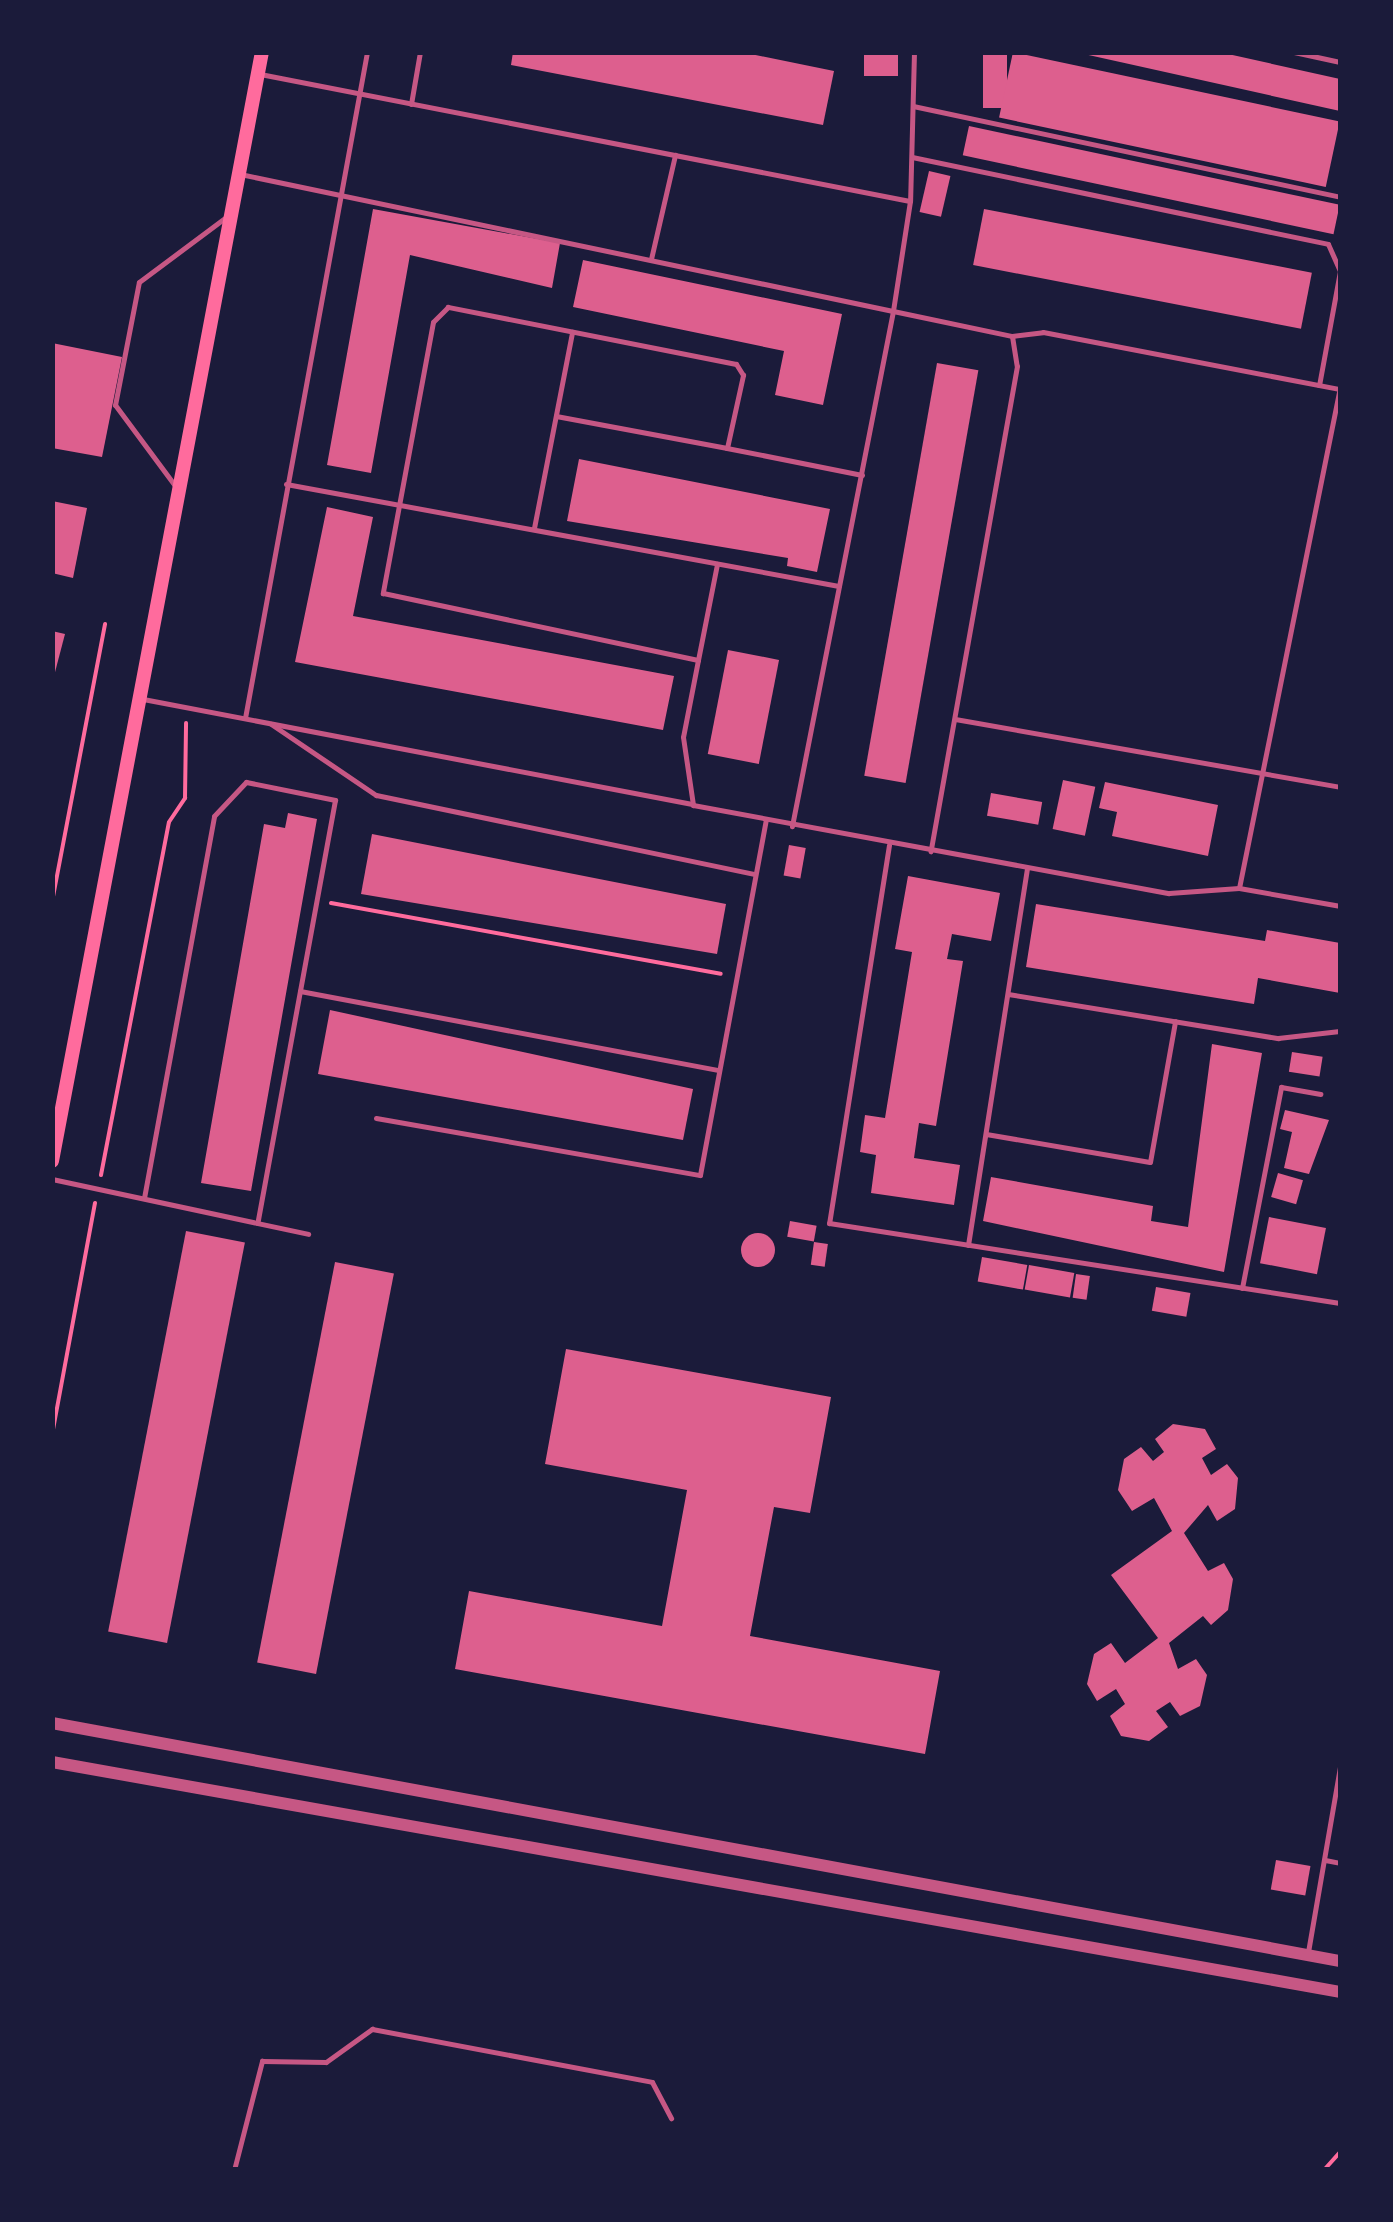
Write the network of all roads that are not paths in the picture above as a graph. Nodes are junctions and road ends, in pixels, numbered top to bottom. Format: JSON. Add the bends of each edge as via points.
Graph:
{"nodes":[{"id":1,"x":262,"y":52,"type":"edge"},
{"id":2,"x":367,"y":52,"type":"edge"},
{"id":3,"x":420,"y":52,"type":"edge"},
{"id":4,"x":914,"y":52,"type":"edge"},
{"id":5,"x":1294,"y":52,"type":"edge"},
{"id":6,"x":1340,"y":62,"type":"edge"},
{"id":7,"x":258,"y":74,"type":"junction"},
{"id":8,"x":361,"y":92,"type":"junction"},
{"id":9,"x":411,"y":104,"type":"junction"},
{"id":10,"x":913,"y":106,"type":"junction"},
{"id":11,"x":675,"y":155,"type":"junction"},
{"id":12,"x":912,"y":156,"type":"junction"},
{"id":13,"x":239,"y":173,"type":"junction"},
{"id":14,"x":340,"y":194,"type":"junction"},
{"id":15,"x":1340,"y":197,"type":"edge"},
{"id":16,"x":910,"y":200,"type":"junction"},
{"id":17,"x":232,"y":213,"type":"junction"},
{"id":18,"x":651,"y":259,"type":"junction"},
{"id":19,"x":893,"y":310,"type":"junction"},
{"id":20,"x":572,"y":332,"type":"junction"},
{"id":21,"x":1012,"y":336,"type":"junction"},
{"id":22,"x":1319,"y":385,"type":"junction"},
{"id":23,"x":1340,"y":388,"type":"edge"},
{"id":24,"x":556,"y":416,"type":"junction"},
{"id":25,"x":727,"y":448,"type":"junction"},
{"id":26,"x":862,"y":475,"type":"junction"},
{"id":27,"x":286,"y":484,"type":"junction"},
{"id":28,"x":179,"y":492,"type":"junction"},
{"id":29,"x":394,"y":500,"type":"junction"},
{"id":30,"x":534,"y":528,"type":"junction"},
{"id":31,"x":717,"y":563,"type":"junction"},
{"id":32,"x":839,"y":586,"type":"junction"},
{"id":33,"x":698,"y":660,"type":"junction"},
{"id":34,"x":140,"y":698,"type":"junction"},
{"id":35,"x":245,"y":718,"type":"junction"},
{"id":36,"x":954,"y":719,"type":"junction"},
{"id":37,"x":269,"y":722,"type":"junction"},
{"id":38,"x":1262,"y":774,"type":"junction"},
{"id":39,"x":1340,"y":787,"type":"edge"},
{"id":40,"x":693,"y":805,"type":"junction"},
{"id":41,"x":766,"y":820,"type":"junction"},
{"id":42,"x":792,"y":826,"type":"junction"},
{"id":43,"x":889,"y":845,"type":"junction"},
{"id":44,"x":931,"y":851,"type":"junction"},
{"id":45,"x":1027,"y":868,"type":"junction"},
{"id":46,"x":756,"y":874,"type":"junction"},
{"id":47,"x":1239,"y":888,"type":"junction"},
{"id":48,"x":1340,"y":906,"type":"edge"},
{"id":49,"x":300,"y":991,"type":"junction"},
{"id":50,"x":1008,"y":994,"type":"junction"},
{"id":51,"x":1175,"y":1021,"type":"junction"},
{"id":52,"x":1340,"y":1030,"type":"edge"},
{"id":53,"x":719,"y":1070,"type":"junction"},
{"id":54,"x":1320,"y":1094,"type":"dead end"},
{"id":55,"x":376,"y":1118,"type":"dead end"},
{"id":56,"x":986,"y":1134,"type":"junction"},
{"id":57,"x":52,"y":1162,"type":"edge"},
{"id":58,"x":52,"y":1178,"type":"edge"},
{"id":59,"x":144,"y":1198,"type":"junction"},
{"id":60,"x":257,"y":1223,"type":"junction"},
{"id":61,"x":308,"y":1234,"type":"dead end"},
{"id":62,"x":968,"y":1245,"type":"junction"},
{"id":63,"x":1242,"y":1288,"type":"junction"},
{"id":64,"x":1340,"y":1303,"type":"edge"},
{"id":65,"x":52,"y":1723,"type":"edge"},
{"id":66,"x":52,"y":1762,"type":"edge"},
{"id":67,"x":1340,"y":1768,"type":"edge"},
{"id":68,"x":1325,"y":1860,"type":"junction"},
{"id":69,"x":1340,"y":1862,"type":"edge"},
{"id":70,"x":1308,"y":1956,"type":"junction"},
{"id":71,"x":1340,"y":1961,"type":"edge"},
{"id":72,"x":1340,"y":1992,"type":"edge"},
{"id":73,"x":670,"y":2118,"type":"dead end"},
{"id":74,"x":234,"y":2170,"type":"edge"}],
"edges":[{"from":1,"to":7,"type":"main road"},
{"from":2,"to":8,"type":"lane"},
{"from":3,"to":9,"type":"lane"},
{"from":4,"to":10,"type":"lane"},
{"from":5,"to":6,"type":"lane"},
{"from":7,"to":8,"type":"lane"},
{"from":7,"to":13,"type":"main road"},
{"from":8,"to":9,"type":"lane"},
{"from":8,"to":14,"type":"lane"},
{"from":9,"to":11,"type":"lane"},
{"from":10,"to":12,"type":"lane"},
{"from":10,"to":15,"type":"lane"},
{"from":11,"to":16,"type":"lane"},
{"from":11,"to":18,"type":"lane"},
{"from":12,"to":16,"type":"lane"},
{"from":12,"to":22,"type":"lane","via":[[1328,244],[1340,271]]},
{"from":13,"to":14,"type":"lane"},
{"from":13,"to":17,"type":"main road"},
{"from":14,"to":18,"type":"lane"},
{"from":14,"to":27,"type":"lane"},
{"from":16,"to":19,"type":"lane"},
{"from":17,"to":28,"type":"main road"},
{"from":17,"to":28,"type":"lane","via":[[139,282],[115,404]]},
{"from":18,"to":19,"type":"lane"},
{"from":19,"to":21,"type":"lane"},
{"from":19,"to":26,"type":"lane"},
{"from":20,"to":24,"type":"lane"},
{"from":20,"to":25,"type":"lane","via":[[742,368]]},
{"from":20,"to":29,"type":"lane","via":[[438,312]]},
{"from":21,"to":22,"type":"lane","via":[[1043,332]]},
{"from":21,"to":36,"type":"lane","via":[[1017,366]]},
{"from":22,"to":23,"type":"lane"},
{"from":23,"to":38,"type":"lane"},
{"from":24,"to":25,"type":"lane"},
{"from":24,"to":30,"type":"lane"},
{"from":25,"to":26,"type":"lane"},
{"from":26,"to":32,"type":"lane"},
{"from":27,"to":29,"type":"lane"},
{"from":27,"to":35,"type":"lane"},
{"from":28,"to":34,"type":"main road"},
{"from":29,"to":30,"type":"lane"},
{"from":29,"to":33,"type":"lane","via":[[382,584],[391,598]]},
{"from":30,"to":31,"type":"lane"},
{"from":31,"to":32,"type":"lane"},
{"from":31,"to":33,"type":"lane"},
{"from":32,"to":42,"type":"lane"},
{"from":33,"to":40,"type":"lane","via":[[683,737]]},
{"from":34,"to":35,"type":"lane"},
{"from":34,"to":57,"type":"main road"},
{"from":35,"to":37,"type":"lane"},
{"from":36,"to":38,"type":"lane"},
{"from":36,"to":44,"type":"lane"},
{"from":37,"to":40,"type":"lane"},
{"from":37,"to":46,"type":"lane","via":[[376,795]]},
{"from":38,"to":39,"type":"lane"},
{"from":38,"to":47,"type":"lane"},
{"from":40,"to":41,"type":"lane"},
{"from":41,"to":42,"type":"lane"},
{"from":41,"to":46,"type":"lane"},
{"from":42,"to":43,"type":"lane"},
{"from":43,"to":44,"type":"lane"},
{"from":43,"to":62,"type":"lane","via":[[829,1223]]},
{"from":44,"to":45,"type":"lane"},
{"from":45,"to":47,"type":"lane","via":[[1169,893]]},
{"from":45,"to":50,"type":"lane"},
{"from":46,"to":53,"type":"lane"},
{"from":47,"to":48,"type":"lane"},
{"from":49,"to":53,"type":"lane"},
{"from":49,"to":59,"type":"lane","via":[[335,800],[246,782],[214,816]]},
{"from":49,"to":60,"type":"lane"},
{"from":50,"to":51,"type":"lane"},
{"from":50,"to":56,"type":"lane"},
{"from":51,"to":52,"type":"lane","via":[[1278,1038]]},
{"from":51,"to":56,"type":"lane","via":[[1150,1162]]},
{"from":53,"to":55,"type":"lane","via":[[700,1176]]},
{"from":54,"to":63,"type":"lane","via":[[1281,1087]]},
{"from":56,"to":62,"type":"lane"},
{"from":58,"to":59,"type":"lane"},
{"from":59,"to":60,"type":"lane"},
{"from":60,"to":61,"type":"lane"},
{"from":62,"to":63,"type":"lane"},
{"from":63,"to":64,"type":"lane"},
{"from":65,"to":70,"type":"street"},
{"from":66,"to":72,"type":"street"},
{"from":67,"to":68,"type":"lane"},
{"from":68,"to":69,"type":"lane"},
{"from":68,"to":70,"type":"lane"},
{"from":70,"to":71,"type":"street"},
{"from":73,"to":74,"type":"lane","via":[[652,2082],[372,2029],[326,2062],[262,2061]]}]}
